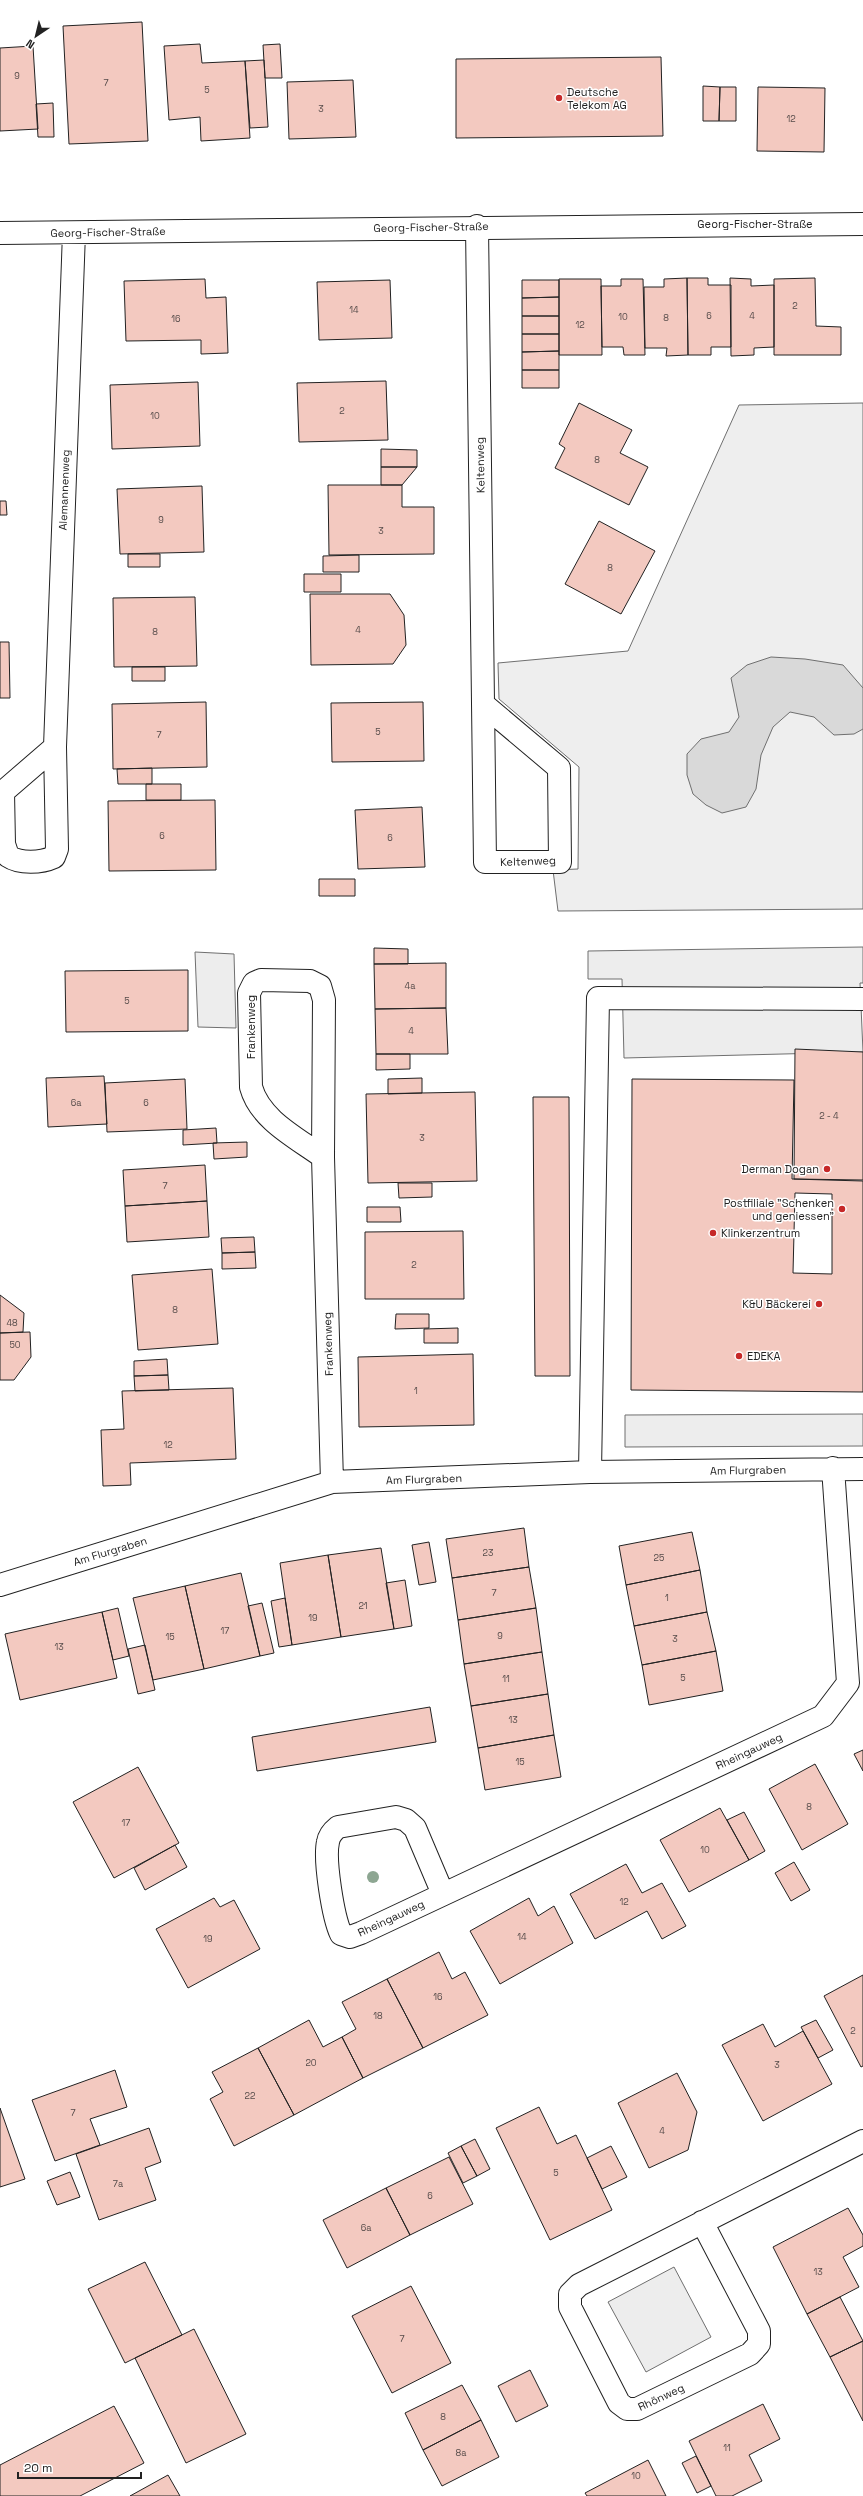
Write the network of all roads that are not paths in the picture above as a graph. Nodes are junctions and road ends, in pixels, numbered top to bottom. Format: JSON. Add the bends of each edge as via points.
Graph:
{"nodes":[{"id":1,"x":863,"y":224,"type":"edge"},
{"id":2,"x":477,"y":226,"type":"junction"},
{"id":3,"x":74,"y":232,"type":"junction"},
{"id":4,"x":0,"y":233,"type":"edge"},
{"id":5,"x":483,"y":704,"type":"junction"},
{"id":6,"x":55,"y":747,"type":"junction"},
{"id":7,"x":863,"y":999,"type":"edge"},
{"id":8,"x":323,"y":1157,"type":"junction"},
{"id":9,"x":833,"y":1468,"type":"junction"},
{"id":10,"x":863,"y":1469,"type":"edge"},
{"id":11,"x":590,"y":1472,"type":"junction"},
{"id":12,"x":332,"y":1482,"type":"junction"},
{"id":13,"x":0,"y":1585,"type":"edge"},
{"id":14,"x":443,"y":1894,"type":"junction"},
{"id":15,"x":863,"y":2141,"type":"edge"},
{"id":16,"x":702,"y":2222,"type":"junction"}],
"edges":[{"from":1,"to":2,"type":"street","name":"Georg-Fischer-Straße"},
{"from":2,"to":3,"type":"street","name":"Georg-Fischer-Straße"},
{"from":2,"to":5,"type":"street","name":"Keltenweg"},
{"from":3,"to":4,"type":"street","name":"Georg-Fischer-Straße"},
{"from":3,"to":6,"type":"street","name":"Alemannenweg"},
{"from":5,"to":5,"type":"street","name":"Keltenweg","via":[[486,862],[560,862],[559,768]]},
{"from":6,"to":6,"type":"street","name":"Alemannenweg","via":[[57,849],[54,857],[47,861],[17,862],[8,856],[4,844],[3,792]]},
{"from":7,"to":11,"type":"street","via":[[598,998]]},
{"from":8,"to":8,"type":"street","name":"Frankenweg","via":[[324,1000],[320,986],[310,981],[261,980],[254,983],[249,993],[250,1087],[254,1101],[263,1112]]},
{"from":8,"to":12,"type":"street","name":"Frankenweg"},
{"from":9,"to":10,"type":"street","name":"Am Flurgraben"},
{"from":9,"to":11,"type":"street","name":"Am Flurgraben"},
{"from":9,"to":14,"type":"street","name":"Rheingauweg","via":[[848,1683],[823,1716]]},
{"from":11,"to":12,"type":"street","name":"Am Flurgraben"},
{"from":12,"to":13,"type":"street","name":"Am Flurgraben"},
{"from":14,"to":14,"type":"street","name":"Rheingauweg","via":[[361,1934],[350,1937],[341,1934],[331,1905],[327,1843],[332,1832],[338,1827],[396,1817],[406,1820],[415,1828]]},
{"from":15,"to":16,"type":"street","name":"Rhönweg"},
{"from":16,"to":16,"type":"street","name":"Rhönweg","via":[[579,2285],[570,2294],[570,2306],[619,2403],[627,2409],[638,2409],[750,2354],[759,2344],[758,2331]]}]}
